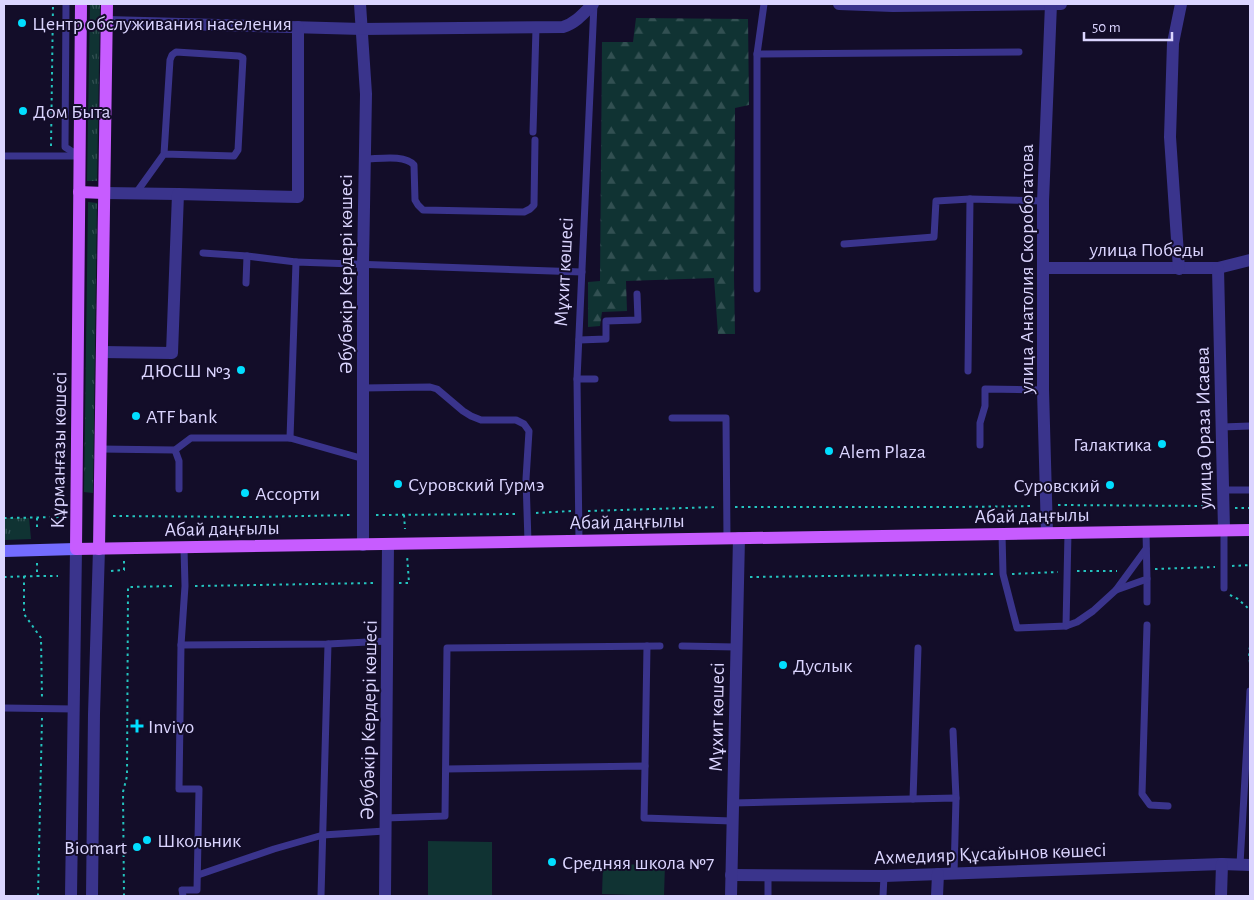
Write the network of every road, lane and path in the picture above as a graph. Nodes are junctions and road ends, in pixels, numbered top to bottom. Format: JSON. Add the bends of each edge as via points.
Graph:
{"nodes":[{"id":1,"x":53,"y":4,"type":"edge"},
{"id":2,"x":66,"y":4,"type":"edge"},
{"id":3,"x":81,"y":4,"type":"edge"},
{"id":4,"x":107,"y":4,"type":"edge"},
{"id":5,"x":360,"y":4,"type":"edge"},
{"id":6,"x":593,"y":4,"type":"edge"},
{"id":7,"x":764,"y":4,"type":"edge"},
{"id":8,"x":839,"y":4,"type":"edge"},
{"id":9,"x":1056,"y":4,"type":"edge"},
{"id":10,"x":1181,"y":4,"type":"edge"},
{"id":11,"x":894,"y":5,"type":"edge"},
{"id":12,"x":107,"y":22,"type":"junction"},
{"id":13,"x":298,"y":27,"type":"junction"},
{"id":14,"x":536,"y":28,"type":"junction"},
{"id":15,"x":362,"y":29,"type":"junction"},
{"id":16,"x":1020,"y":52,"type":"dead end"},
{"id":17,"x":756,"y":54,"type":"junction"},
{"id":18,"x":533,"y":132,"type":"dead end"},
{"id":19,"x":535,"y":140,"type":"dead end"},
{"id":20,"x":164,"y":154,"type":"junction"},
{"id":21,"x":4,"y":156,"type":"edge"},
{"id":22,"x":51,"y":156,"type":"junction"},
{"id":23,"x":79,"y":156,"type":"junction"},
{"id":24,"x":365,"y":159,"type":"junction"},
{"id":25,"x":79,"y":192,"type":"junction"},
{"id":26,"x":104,"y":193,"type":"junction"},
{"id":27,"x":136,"y":193,"type":"junction"},
{"id":28,"x":178,"y":194,"type":"junction"},
{"id":29,"x":970,"y":200,"type":"junction"},
{"id":30,"x":1043,"y":201,"type":"junction"},
{"id":31,"x":844,"y":244,"type":"dead end"},
{"id":32,"x":203,"y":253,"type":"dead end"},
{"id":33,"x":247,"y":256,"type":"junction"},
{"id":34,"x":1250,"y":260,"type":"edge"},
{"id":35,"x":296,"y":262,"type":"junction"},
{"id":36,"x":363,"y":264,"type":"junction"},
{"id":37,"x":1043,"y":268,"type":"junction"},
{"id":38,"x":1218,"y":268,"type":"junction"},
{"id":39,"x":1179,"y":269,"type":"junction"},
{"id":40,"x":582,"y":272,"type":"junction"},
{"id":41,"x":246,"y":282,"type":"dead end"},
{"id":42,"x":756,"y":289,"type":"dead end"},
{"id":43,"x":637,"y":294,"type":"dead end"},
{"id":44,"x":579,"y":340,"type":"junction"},
{"id":45,"x":102,"y":352,"type":"junction"},
{"id":46,"x":968,"y":371,"type":"dead end"},
{"id":47,"x":577,"y":379,"type":"junction"},
{"id":48,"x":595,"y":379,"type":"dead end"},
{"id":49,"x":363,"y":388,"type":"junction"},
{"id":50,"x":1043,"y":390,"type":"junction"},
{"id":51,"x":672,"y":418,"type":"dead end"},
{"id":52,"x":1250,"y":426,"type":"edge"},
{"id":53,"x":1222,"y":427,"type":"junction"},
{"id":54,"x":290,"y":438,"type":"junction"},
{"id":55,"x":980,"y":444,"type":"dead end"},
{"id":56,"x":100,"y":449,"type":"junction"},
{"id":57,"x":175,"y":450,"type":"junction"},
{"id":58,"x":364,"y":459,"type":"junction"},
{"id":59,"x":179,"y":489,"type":"dead end"},
{"id":60,"x":1223,"y":490,"type":"junction"},
{"id":61,"x":1250,"y":490,"type":"edge"},
{"id":62,"x":727,"y":506,"type":"junction"},
{"id":63,"x":1046,"y":506,"type":"junction"},
{"id":64,"x":1223,"y":508,"type":"junction"},
{"id":65,"x":1250,"y":508,"type":"edge"},
{"id":66,"x":579,"y":511,"type":"junction"},
{"id":67,"x":527,"y":514,"type":"junction"},
{"id":68,"x":363,"y":515,"type":"junction"},
{"id":69,"x":404,"y":515,"type":"junction"},
{"id":70,"x":113,"y":516,"type":"dead end"},
{"id":71,"x":64,"y":517,"type":"dead end"},
{"id":72,"x":4,"y":518,"type":"edge"},
{"id":73,"x":37,"y":518,"type":"junction"},
{"id":74,"x":405,"y":529,"type":"dead end"},
{"id":75,"x":1224,"y":530,"type":"junction"},
{"id":76,"x":1250,"y":530,"type":"edge"},
{"id":77,"x":37,"y":531,"type":"dead end"},
{"id":78,"x":1146,"y":531,"type":"junction"},
{"id":79,"x":1047,"y":533,"type":"junction"},
{"id":80,"x":1068,"y":533,"type":"junction"},
{"id":81,"x":1002,"y":534,"type":"junction"},
{"id":82,"x":733,"y":538,"type":"junction"},
{"id":83,"x":579,"y":541,"type":"junction"},
{"id":84,"x":528,"y":542,"type":"junction"},
{"id":85,"x":388,"y":544,"type":"junction"},
{"id":86,"x":363,"y":545,"type":"junction"},
{"id":87,"x":184,"y":548,"type":"junction"},
{"id":88,"x":76,"y":549,"type":"junction"},
{"id":89,"x":99,"y":549,"type":"junction"},
{"id":90,"x":1146,"y":549,"type":"junction"},
{"id":91,"x":4,"y":551,"type":"edge"},
{"id":92,"x":408,"y":556,"type":"dead end"},
{"id":93,"x":124,"y":560,"type":"dead end"},
{"id":94,"x":37,"y":561,"type":"dead end"},
{"id":95,"x":108,"y":572,"type":"dead end"},
{"id":96,"x":24,"y":576,"type":"junction"},
{"id":97,"x":37,"y":576,"type":"junction"},
{"id":98,"x":58,"y":576,"type":"dead end"},
{"id":99,"x":4,"y":577,"type":"edge"},
{"id":100,"x":1147,"y":579,"type":"junction"},
{"id":101,"x":398,"y":583,"type":"dead end"},
{"id":102,"x":1224,"y":588,"type":"joint"},
{"id":103,"x":1116,"y":590,"type":"junction"},
{"id":104,"x":1147,"y":602,"type":"dead end"},
{"id":105,"x":1250,"y":610,"type":"edge"},
{"id":106,"x":1147,"y":625,"type":"dead end"},
{"id":107,"x":1066,"y":626,"type":"junction"},
{"id":108,"x":388,"y":641,"type":"junction"},
{"id":109,"x":328,"y":644,"type":"junction"},
{"id":110,"x":181,"y":645,"type":"junction"},
{"id":111,"x":647,"y":646,"type":"junction"},
{"id":112,"x":660,"y":646,"type":"dead end"},
{"id":113,"x":682,"y":646,"type":"dead end"},
{"id":114,"x":736,"y":647,"type":"junction"},
{"id":115,"x":1250,"y":647,"type":"edge"},
{"id":116,"x":918,"y":648,"type":"dead end"},
{"id":117,"x":1250,"y":663,"type":"edge"},
{"id":118,"x":1250,"y":691,"type":"edge"},
{"id":119,"x":4,"y":708,"type":"edge"},
{"id":120,"x":42,"y":709,"type":"junction"},
{"id":121,"x":74,"y":709,"type":"junction"},
{"id":122,"x":953,"y":731,"type":"dead end"},
{"id":123,"x":645,"y":766,"type":"junction"},
{"id":124,"x":446,"y":769,"type":"junction"},
{"id":125,"x":956,"y":798,"type":"junction"},
{"id":126,"x":913,"y":799,"type":"junction"},
{"id":127,"x":732,"y":803,"type":"junction"},
{"id":128,"x":1168,"y":806,"type":"dead end"},
{"id":129,"x":385,"y":818,"type":"junction"},
{"id":130,"x":732,"y":821,"type":"junction"},
{"id":131,"x":385,"y":831,"type":"junction"},
{"id":132,"x":322,"y":835,"type":"junction"},
{"id":133,"x":1222,"y":864,"type":"junction"},
{"id":134,"x":1245,"y":864,"type":"edge"},
{"id":135,"x":938,"y":874,"type":"junction"},
{"id":136,"x":954,"y":874,"type":"junction"},
{"id":137,"x":198,"y":875,"type":"junction"},
{"id":138,"x":731,"y":875,"type":"junction"},
{"id":139,"x":768,"y":875,"type":"junction"},
{"id":140,"x":884,"y":876,"type":"junction"},
{"id":141,"x":38,"y":896,"type":"edge"},
{"id":142,"x":71,"y":896,"type":"edge"},
{"id":143,"x":92,"y":896,"type":"edge"},
{"id":144,"x":183,"y":896,"type":"edge"},
{"id":145,"x":321,"y":896,"type":"edge"},
{"id":146,"x":385,"y":896,"type":"edge"},
{"id":147,"x":731,"y":896,"type":"edge"},
{"id":148,"x":768,"y":896,"type":"edge"},
{"id":149,"x":883,"y":896,"type":"edge"},
{"id":150,"x":937,"y":896,"type":"edge"},
{"id":151,"x":1221,"y":896,"type":"edge"}],
"edges":[{"from":1,"to":22,"type":"path"},
{"from":2,"to":23,"type":"lane","via":[[65,147]]},
{"from":3,"to":23,"type":"main road","name":"Құрманғазы көшесі"},
{"from":4,"to":12,"type":"main road","name":"Құрманғазы көшесі"},
{"from":5,"to":15,"type":"street","name":"Әбубәкір Кердері көшесі"},
{"from":6,"to":14,"type":"street","via":[[574,23],[563,27]]},
{"from":6,"to":40,"type":"lane","name":"Мұхит көшесі"},
{"from":7,"to":17,"type":"lane"},
{"from":8,"to":11,"type":"street"},
{"from":9,"to":11,"type":"street"},
{"from":9,"to":30,"type":"street","name":"улица Анатолия Скоробогатова"},
{"from":10,"to":39,"type":"street","via":[[1173,43],[1170,137]]},
{"from":12,"to":13,"type":"street"},
{"from":12,"to":26,"type":"main road","name":"Құрманғазы көшесі"},
{"from":13,"to":15,"type":"street"},
{"from":13,"to":28,"type":"street","via":[[298,196]]},
{"from":14,"to":15,"type":"street"},
{"from":14,"to":18,"type":"lane"},
{"from":15,"to":24,"type":"street","name":"Әбубәкір Кердері көшесі"},
{"from":16,"to":17,"type":"lane"},
{"from":17,"to":42,"type":"lane"},
{"from":19,"to":24,"type":"lane","via":[[534,205],[524,212],[423,210],[415,200],[412,162],[404,158]]},
{"from":20,"to":20,"type":"lane","via":[[172,56],[176,52],[243,58],[238,150],[234,156]]},
{"from":20,"to":27,"type":"lane"},
{"from":21,"to":22,"type":"lane"},
{"from":22,"to":23,"type":"lane"},
{"from":23,"to":25,"type":"main road","name":"Құрманғазы көшесі"},
{"from":24,"to":36,"type":"street","name":"Әбубәкір Кердері көшесі"},
{"from":25,"to":26,"type":"main road"},
{"from":25,"to":88,"type":"main road","name":"Құрманғазы көшесі"},
{"from":26,"to":27,"type":"street"},
{"from":26,"to":45,"type":"main road","name":"Құрманғазы көшесі"},
{"from":27,"to":28,"type":"street"},
{"from":28,"to":45,"type":"street","via":[[172,353]]},
{"from":29,"to":30,"type":"lane"},
{"from":29,"to":31,"type":"lane","via":[[936,201],[934,237]]},
{"from":29,"to":46,"type":"lane"},
{"from":30,"to":37,"type":"street","name":"улица Анатолия Скоробогатова"},
{"from":32,"to":33,"type":"lane"},
{"from":33,"to":35,"type":"lane"},
{"from":33,"to":41,"type":"lane"},
{"from":34,"to":38,"type":"street","name":"улица Победы"},
{"from":35,"to":36,"type":"lane"},
{"from":35,"to":54,"type":"lane"},
{"from":36,"to":40,"type":"lane"},
{"from":36,"to":49,"type":"street","name":"Әбубәкір Кердері көшесі"},
{"from":37,"to":39,"type":"street","name":"улица Победы"},
{"from":37,"to":50,"type":"street","name":"улица Анатолия Скоробогатова"},
{"from":38,"to":39,"type":"street","name":"улица Победы"},
{"from":38,"to":53,"type":"street","name":"улица Ораза Исаева"},
{"from":40,"to":44,"type":"lane","name":"Мұхит көшесі"},
{"from":43,"to":44,"type":"lane","via":[[638,320],[606,321],[606,339]]},
{"from":44,"to":47,"type":"lane","name":"Мұхит көшесі"},
{"from":45,"to":56,"type":"main road","name":"Құрманғазы көшесі"},
{"from":47,"to":48,"type":"lane"},
{"from":47,"to":66,"type":"lane","name":"Мұхит көшесі"},
{"from":49,"to":58,"type":"street","name":"Әбубәкір Кердері көшесі"},
{"from":49,"to":67,"type":"lane","via":[[430,386],[471,416],[481,420],[516,420],[524,424],[529,431]]},
{"from":50,"to":55,"type":"lane","via":[[985,389]]},
{"from":50,"to":63,"type":"street","name":"улица Анатолия Скоробогатова"},
{"from":51,"to":62,"type":"lane","via":[[726,418]]},
{"from":52,"to":53,"type":"lane"},
{"from":53,"to":60,"type":"street","name":"улица Ораза Исаева"},
{"from":54,"to":57,"type":"lane","via":[[191,438]]},
{"from":54,"to":58,"type":"lane"},
{"from":56,"to":57,"type":"lane"},
{"from":56,"to":89,"type":"main road","name":"Құрманғазы көшесі"},
{"from":57,"to":59,"type":"lane","via":[[179,461]]},
{"from":58,"to":68,"type":"street","name":"Әбубәкір Кердері көшесі"},
{"from":60,"to":61,"type":"lane"},
{"from":60,"to":64,"type":"street","name":"улица Ораза Исаева"},
{"from":62,"to":63,"type":"path"},
{"from":62,"to":66,"type":"path"},
{"from":62,"to":82,"type":"lane"},
{"from":63,"to":64,"type":"path"},
{"from":63,"to":79,"type":"street","name":"улица Анатолия Скоробогатова"},
{"from":64,"to":65,"type":"path"},
{"from":64,"to":75,"type":"street","name":"улица Ораза Исаева"},
{"from":66,"to":67,"type":"path"},
{"from":66,"to":83,"type":"lane","name":"Мұхит көшесі"},
{"from":67,"to":69,"type":"path"},
{"from":67,"to":84,"type":"lane"},
{"from":68,"to":69,"type":"path"},
{"from":68,"to":70,"type":"path"},
{"from":68,"to":86,"type":"street","name":"Әбубәкір Кердері көшесі"},
{"from":69,"to":74,"type":"path"},
{"from":71,"to":73,"type":"path"},
{"from":72,"to":73,"type":"path"},
{"from":73,"to":77,"type":"path"},
{"from":75,"to":76,"type":"main road","name":"Абай даңғылы"},
{"from":75,"to":78,"type":"main road","name":"Абай даңғылы"},
{"from":75,"to":102,"type":"lane","name":"улица Ораза Исаева"},
{"from":78,"to":80,"type":"main road","name":"Абай даңғылы"},
{"from":78,"to":90,"type":"lane"},
{"from":79,"to":80,"type":"main road","name":"Абай даңғылы"},
{"from":79,"to":81,"type":"main road","name":"Абай даңғылы"},
{"from":80,"to":107,"type":"lane"},
{"from":81,"to":82,"type":"main road","name":"Абай даңғылы"},
{"from":81,"to":107,"type":"lane","via":[[1002,574],[1017,628]]},
{"from":82,"to":83,"type":"main road","name":"Абай даңғылы"},
{"from":82,"to":114,"type":"street","name":"Мұхит көшесі"},
{"from":83,"to":84,"type":"main road","name":"Абай даңғылы"},
{"from":84,"to":85,"type":"main road","name":"Абай даңғылы"},
{"from":85,"to":86,"type":"main road","name":"Абай даңғылы"},
{"from":85,"to":108,"type":"street","name":"Әбубәкір Кердері көшесі"},
{"from":86,"to":87,"type":"main road","name":"Абай даңғылы"},
{"from":87,"to":89,"type":"main road","name":"Абай даңғылы"},
{"from":87,"to":110,"type":"lane"},
{"from":88,"to":89,"type":"main road","name":"Абай даңғылы"},
{"from":88,"to":91,"type":"main road","name":"Абай даңғылы"},
{"from":88,"to":121,"type":"street","name":"Құрманғазы көшесі"},
{"from":89,"to":143,"type":"street"},
{"from":90,"to":100,"type":"lane"},
{"from":90,"to":103,"type":"lane"},
{"from":92,"to":101,"type":"path","via":[[408,583]]},
{"from":93,"to":95,"type":"path","via":[[124,570]]},
{"from":94,"to":97,"type":"path"},
{"from":96,"to":97,"type":"path"},
{"from":96,"to":99,"type":"path"},
{"from":96,"to":120,"type":"path","via":[[24,614],[41,638]]},
{"from":97,"to":98,"type":"path"},
{"from":100,"to":103,"type":"lane"},
{"from":100,"to":104,"type":"lane"},
{"from":102,"to":105,"type":"path"},
{"from":103,"to":107,"type":"lane","via":[[1093,611]]},
{"from":106,"to":128,"type":"lane","via":[[1142,794],[1150,806]]},
{"from":108,"to":109,"type":"lane"},
{"from":108,"to":129,"type":"street","name":"Әбубәкір Кердері көшесі"},
{"from":109,"to":110,"type":"lane"},
{"from":109,"to":132,"type":"lane"},
{"from":110,"to":137,"type":"lane","via":[[179,789],[199,789]]},
{"from":111,"to":112,"type":"lane"},
{"from":111,"to":123,"type":"lane"},
{"from":111,"to":124,"type":"lane","via":[[447,648]]},
{"from":113,"to":114,"type":"lane"},
{"from":114,"to":127,"type":"street","name":"Мұхит көшесі"},
{"from":115,"to":117,"type":"path"},
{"from":116,"to":126,"type":"lane"},
{"from":118,"to":134,"type":"lane"},
{"from":119,"to":120,"type":"lane"},
{"from":120,"to":121,"type":"lane"},
{"from":120,"to":141,"type":"path"},
{"from":121,"to":142,"type":"street","name":"Құрманғазы көшесі"},
{"from":122,"to":125,"type":"lane"},
{"from":123,"to":124,"type":"lane"},
{"from":123,"to":130,"type":"lane","via":[[644,818]]},
{"from":124,"to":129,"type":"lane","via":[[445,816]]},
{"from":125,"to":126,"type":"lane"},
{"from":125,"to":136,"type":"lane"},
{"from":126,"to":127,"type":"lane"},
{"from":127,"to":130,"type":"street","name":"Мұхит көшесі"},
{"from":129,"to":131,"type":"street","name":"Әбубәкір Кердері көшесі"},
{"from":130,"to":138,"type":"street","name":"Мұхит көшесі"},
{"from":131,"to":132,"type":"lane"},
{"from":131,"to":146,"type":"street","name":"Әбубәкір Кердері көшесі"},
{"from":132,"to":137,"type":"lane"},
{"from":132,"to":145,"type":"lane"},
{"from":133,"to":134,"type":"street","name":"Ахмедияр Құсайынов көшесі"},
{"from":133,"to":136,"type":"street","name":"Ахмедияр Құсайынов көшесі"},
{"from":133,"to":151,"type":"street"},
{"from":135,"to":136,"type":"street","name":"Ахмедияр Құсайынов көшесі"},
{"from":135,"to":140,"type":"street","name":"Ахмедияр Құсайынов көшесі"},
{"from":135,"to":150,"type":"street"},
{"from":137,"to":144,"type":"lane","via":[[197,890],[182,890]]},
{"from":138,"to":139,"type":"street","name":"Ахмедияр Құсайынов көшесі"},
{"from":138,"to":147,"type":"street","name":"Мұхит көшесі"},
{"from":139,"to":140,"type":"street","name":"Ахмедияр Құсайынов көшесі"},
{"from":139,"to":148,"type":"lane"},
{"from":140,"to":149,"type":"lane"}]}
